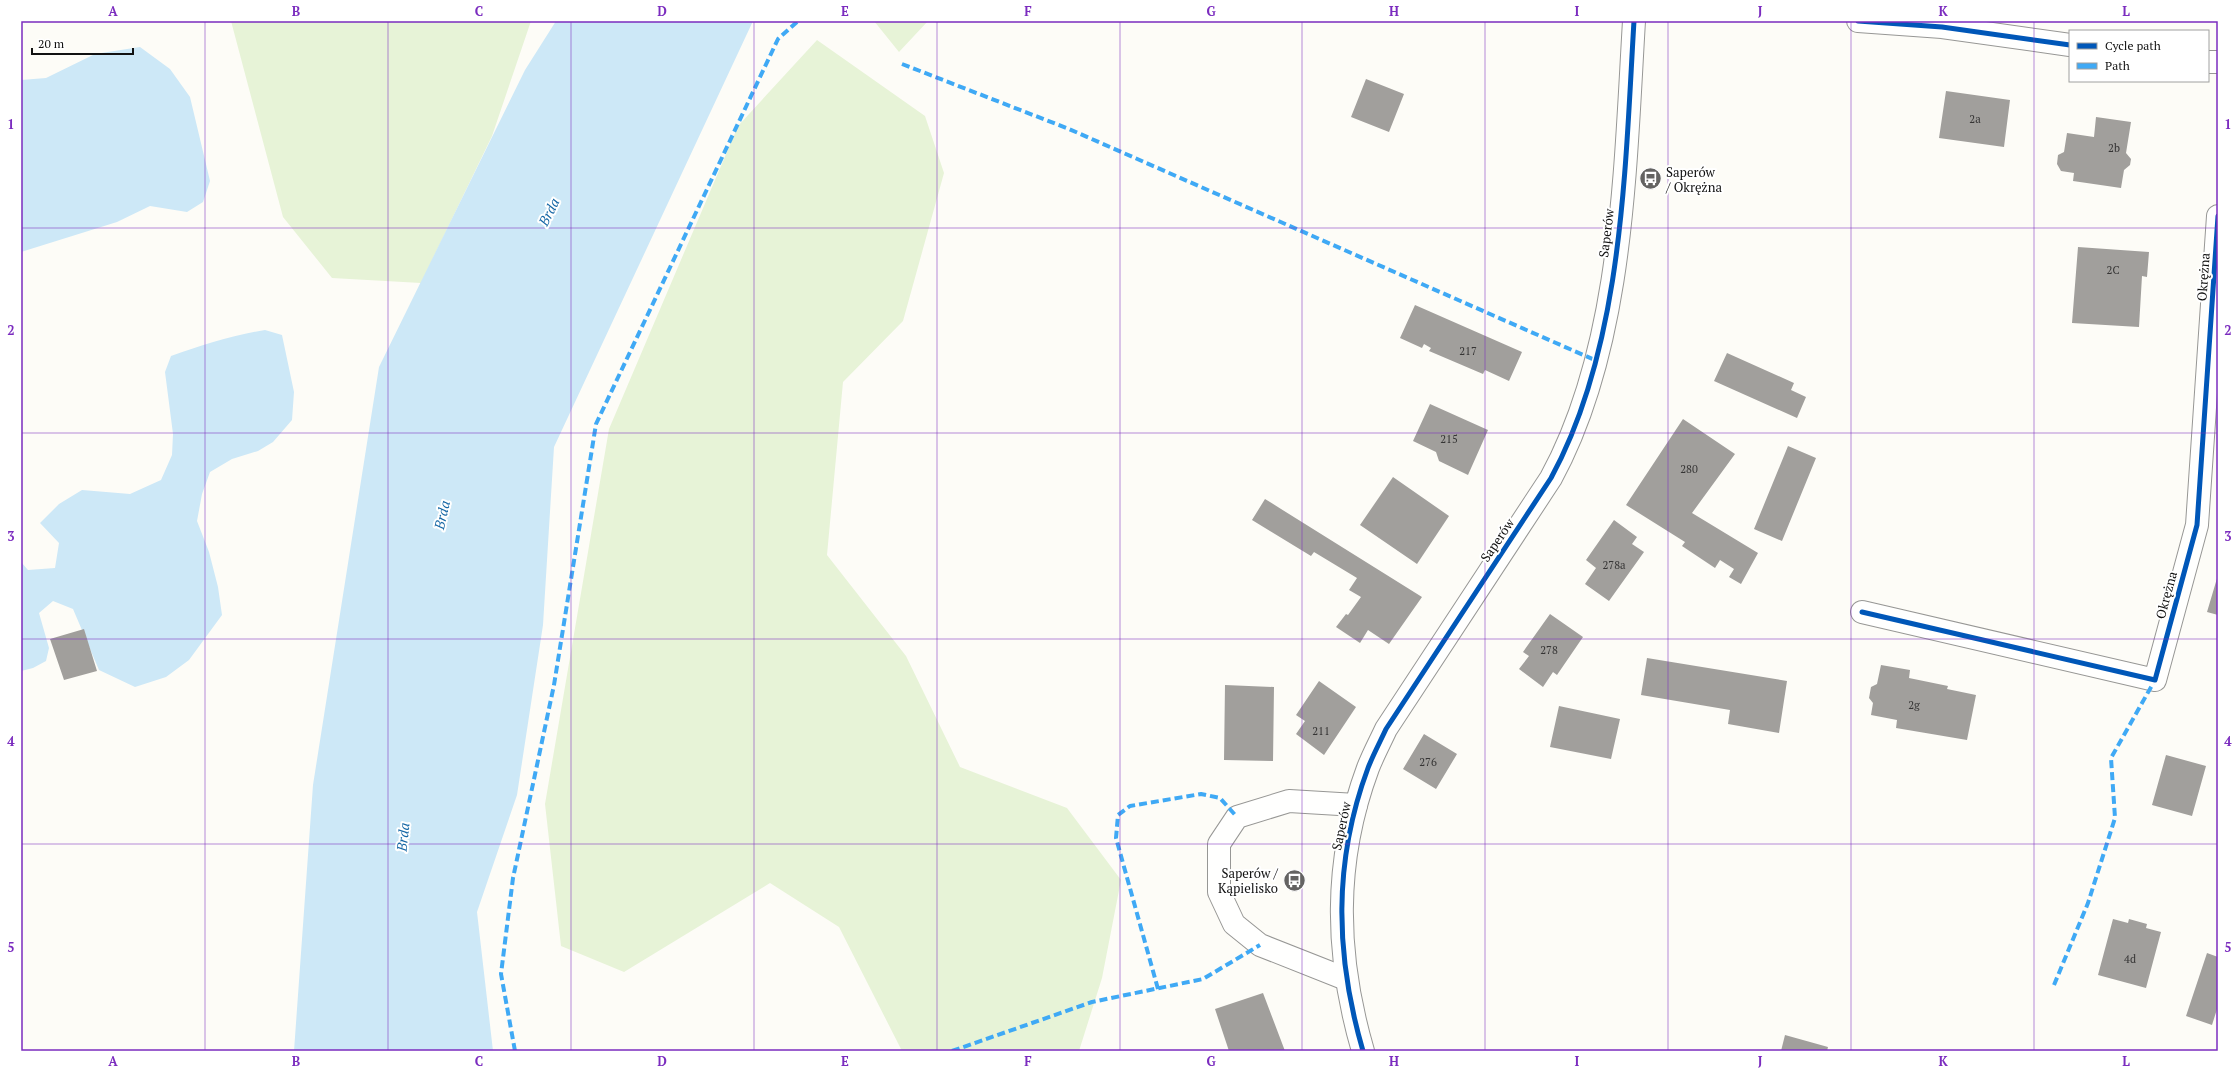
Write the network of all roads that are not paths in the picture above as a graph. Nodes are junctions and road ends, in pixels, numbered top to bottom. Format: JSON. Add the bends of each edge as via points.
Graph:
{"nodes":[{"id":1,"x":1634,"y":21,"type":"edge"},
{"id":2,"x":1858,"y":21,"type":"edge"},
{"id":3,"x":2069,"y":45,"type":"edge"},
{"id":4,"x":2218,"y":216,"type":"edge"},
{"id":5,"x":1862,"y":612,"type":"dead end"},
{"id":6,"x":1356,"y":805,"type":"junction"},
{"id":7,"x":1346,"y":979,"type":"junction"},
{"id":8,"x":1363,"y":1051,"type":"edge"}],
"edges":[{"from":1,"to":6,"type":"street","name":"Saperów","via":[[1625,159],[1610,296],[1593,376],[1582,412],[1551,478],[1386,729],[1369,766]]},
{"from":2,"to":3,"type":"street","via":[[1942,27]]},
{"from":4,"to":5,"type":"street","name":"Okrężna","via":[[2197,525],[2155,680]]},
{"from":6,"to":7,"type":"street","name":"Saperów","via":[[1345,861],[1343,887],[1341,928]]},
{"from":6,"to":7,"type":"street","via":[[1289,801],[1237,817],[1219,844],[1219,892],[1234,924],[1260,945]]},
{"from":7,"to":8,"type":"street","name":"Saperów"}]}
